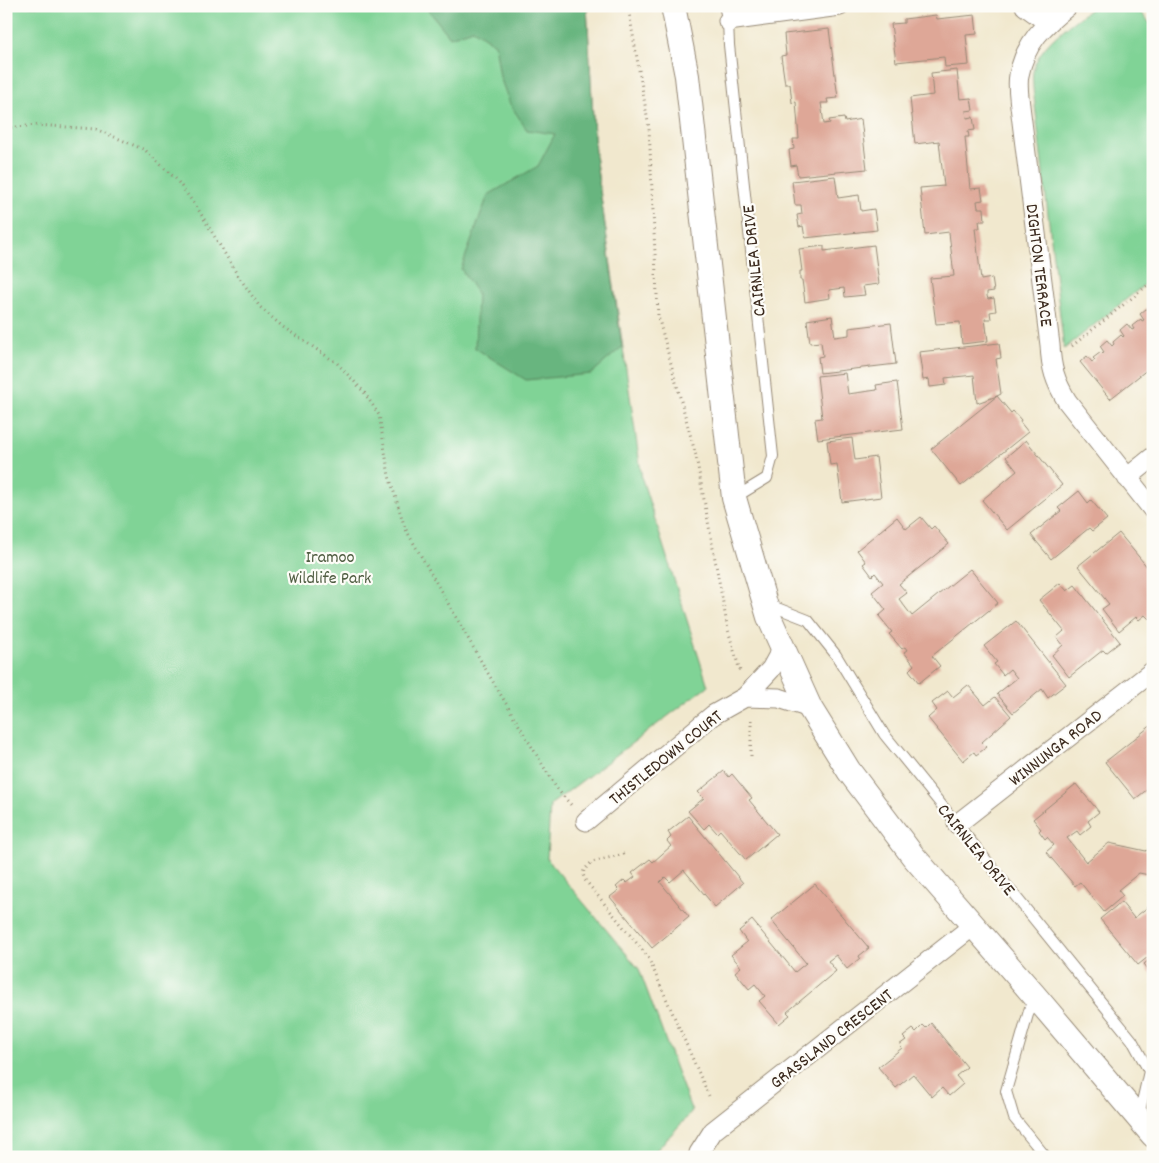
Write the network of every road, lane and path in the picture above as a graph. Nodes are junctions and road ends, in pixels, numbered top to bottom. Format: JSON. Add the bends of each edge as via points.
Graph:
{"nodes":[{"id":1,"x":628,"y":6,"type":"edge"},
{"id":2,"x":673,"y":6,"type":"edge"},
{"id":3,"x":840,"y":6,"type":"edge"},
{"id":4,"x":1025,"y":6,"type":"edge"},
{"id":5,"x":1068,"y":6,"type":"edge"},
{"id":6,"x":726,"y":13,"type":"edge"},
{"id":7,"x":1047,"y":22,"type":"junction"},
{"id":8,"x":6,"y":128,"type":"edge"},
{"id":9,"x":1153,"y":281,"type":"edge"},
{"id":10,"x":1051,"y":364,"type":"junction"},
{"id":11,"x":1153,"y":457,"type":"edge"},
{"id":12,"x":1127,"y":478,"type":"junction"},
{"id":13,"x":734,"y":498,"type":"junction"},
{"id":14,"x":1153,"y":510,"type":"edge"},
{"id":15,"x":766,"y":604,"type":"junction"},
{"id":16,"x":783,"y":647,"type":"junction"},
{"id":17,"x":1153,"y":671,"type":"edge"},
{"id":18,"x":741,"y":676,"type":"dead end"},
{"id":19,"x":748,"y":706,"type":"junction"},
{"id":20,"x":810,"y":708,"type":"junction"},
{"id":21,"x":751,"y":756,"type":"dead end"},
{"id":22,"x":586,"y":821,"type":"joint"},
{"id":23,"x":957,"y":824,"type":"junction"},
{"id":24,"x":624,"y":854,"type":"dead end"},
{"id":25,"x":973,"y":926,"type":"junction"},
{"id":26,"x":1034,"y":995,"type":"junction"},
{"id":27,"x":709,"y":1096,"type":"dead end"},
{"id":28,"x":1145,"y":1127,"type":"edge"},
{"id":29,"x":698,"y":1157,"type":"edge"},
{"id":30,"x":1046,"y":1157,"type":"edge"}],
"edges":[{"from":1,"to":18,"type":"path","via":[[649,128],[658,316],[696,456],[728,630]]},
{"from":2,"to":13,"type":"street","name":"CAIRNLEA DRIVE","via":[[687,76]]},
{"from":3,"to":6,"type":"street"},
{"from":4,"to":7,"type":"street"},
{"from":5,"to":7,"type":"street","name":"DIGHTON TERRACE"},
{"from":6,"to":13,"type":"lane","name":"CAIRNLEA DRIVE","via":[[773,456],[767,478]]},
{"from":7,"to":10,"type":"street","name":"DIGHTON TERRACE","via":[[1026,51],[1018,76]]},
{"from":8,"to":22,"type":"path","via":[[36,125],[96,129],[145,150],[176,179],[198,209],[260,308],[338,363],[364,392],[379,415],[389,476],[405,528],[557,789]]},
{"from":9,"to":10,"type":"path"},
{"from":10,"to":12,"type":"street","name":"DIGHTON TERRACE","via":[[1056,383],[1067,401]]},
{"from":11,"to":12,"type":"street"},
{"from":12,"to":14,"type":"street","name":"DIGHTON TERRACE"},
{"from":13,"to":15,"type":"street","name":"CAIRNLEA DRIVE"},
{"from":15,"to":16,"type":"street","name":"CAIRNLEA DRIVE"},
{"from":15,"to":23,"type":"lane","name":"CAIRNLEA DRIVE","via":[[808,620],[836,655],[884,734]]},
{"from":16,"to":19,"type":"street","name":"THISTLEDOWN COURT"},
{"from":16,"to":20,"type":"street","name":"CAIRNLEA DRIVE"},
{"from":17,"to":23,"type":"street","name":"WINNUNGA ROAD"},
{"from":19,"to":20,"type":"street","via":[[779,698]]},
{"from":19,"to":21,"type":"path"},
{"from":19,"to":22,"type":"street","name":"THISTLEDOWN COURT","via":[[713,715]]},
{"from":20,"to":25,"type":"street","name":"CAIRNLEA DRIVE","via":[[849,771],[913,856]]},
{"from":23,"to":28,"type":"lane","name":"CAIRNLEA DRIVE","via":[[1132,1040],[1149,1071]]},
{"from":24,"to":27,"type":"path","via":[[592,862],[584,870],[585,880],[648,957]]},
{"from":25,"to":26,"type":"street","name":"CAIRNLEA DRIVE"},
{"from":25,"to":29,"type":"street","name":"GRASSLAND CRESCENT","via":[[713,1131]]},
{"from":26,"to":28,"type":"street","name":"CAIRNLEA DRIVE"},
{"from":26,"to":30,"type":"lane","via":[[1006,1091],[1014,1118]]}]}
